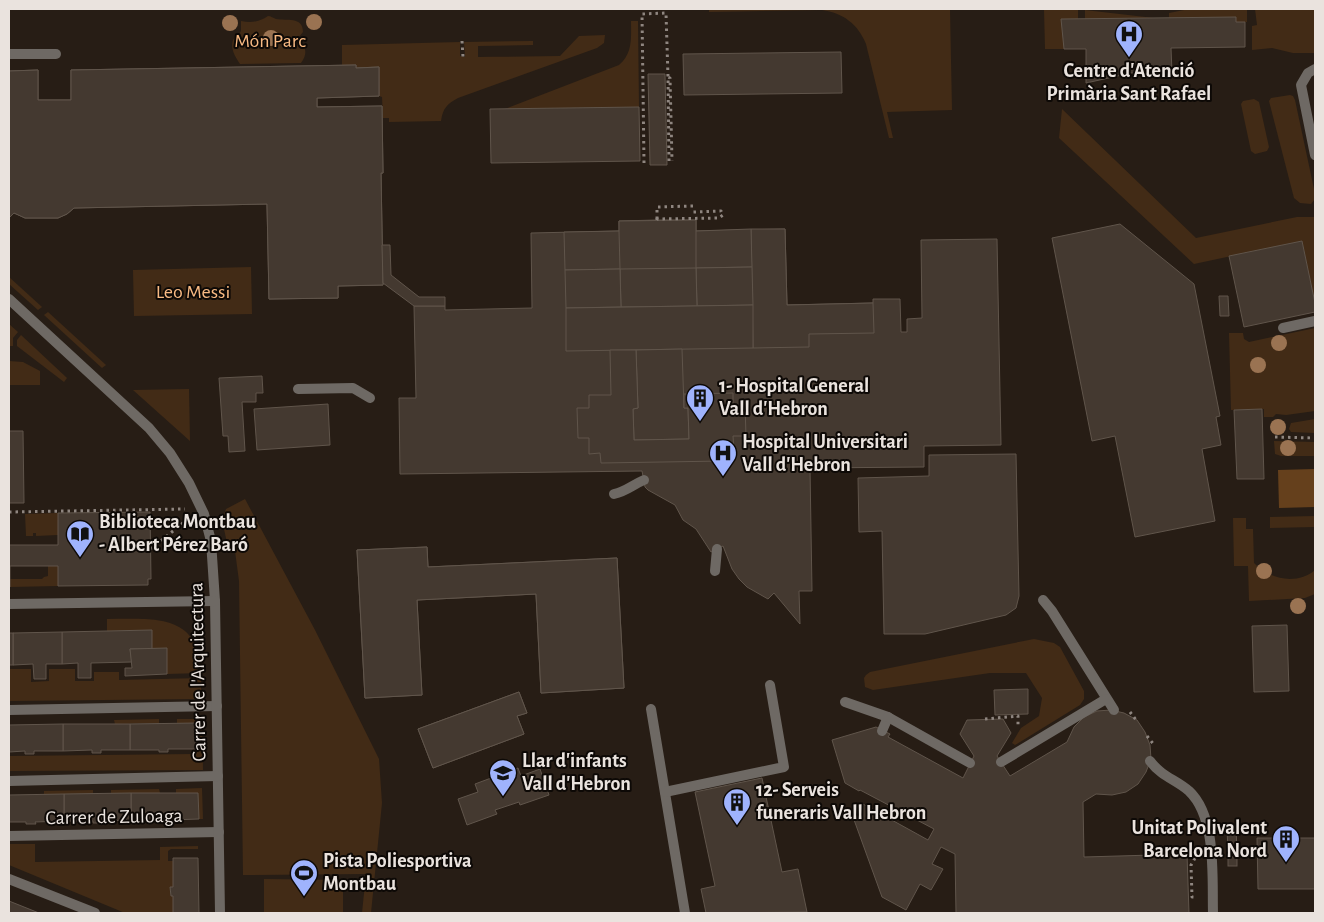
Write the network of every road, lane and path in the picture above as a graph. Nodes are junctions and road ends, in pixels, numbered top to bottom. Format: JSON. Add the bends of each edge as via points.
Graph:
{"nodes":[{"id":1,"x":653,"y":9,"type":"edge"},
{"id":2,"x":653,"y":14,"type":"junction"},
{"id":3,"x":462,"y":41,"type":"dead end"},
{"id":4,"x":9,"y":54,"type":"edge"},
{"id":5,"x":56,"y":54,"type":"dead end"},
{"id":6,"x":463,"y":57,"type":"dead end"},
{"id":7,"x":1315,"y":69,"type":"edge"},
{"id":8,"x":1315,"y":155,"type":"edge"},
{"id":9,"x":670,"y":161,"type":"dead end"},
{"id":10,"x":644,"y":163,"type":"dead end"},
{"id":11,"x":693,"y":206,"type":"dead end"},
{"id":12,"x":693,"y":212,"type":"dead end"},
{"id":13,"x":9,"y":299,"type":"edge"},
{"id":14,"x":1315,"y":321,"type":"edge"},
{"id":15,"x":1284,"y":328,"type":"dead end"},
{"id":16,"x":298,"y":389,"type":"dead end"},
{"id":17,"x":370,"y":398,"type":"dead end"},
{"id":18,"x":1274,"y":437,"type":"dead end"},
{"id":19,"x":1315,"y":438,"type":"edge"},
{"id":20,"x":644,"y":480,"type":"dead end"},
{"id":21,"x":614,"y":494,"type":"dead end"},
{"id":22,"x":186,"y":510,"type":"dead end"},
{"id":23,"x":9,"y":512,"type":"edge"},
{"id":24,"x":190,"y":518,"type":"dead end"},
{"id":25,"x":717,"y":549,"type":"dead end"},
{"id":26,"x":150,"y":550,"type":"dead end"},
{"id":27,"x":715,"y":572,"type":"dead end"},
{"id":28,"x":1043,"y":600,"type":"dead end"},
{"id":29,"x":216,"y":601,"type":"junction"},
{"id":30,"x":9,"y":604,"type":"edge"},
{"id":31,"x":770,"y":685,"type":"dead end"},
{"id":32,"x":1106,"y":699,"type":"junction"},
{"id":33,"x":845,"y":702,"type":"dead end"},
{"id":34,"x":217,"y":706,"type":"junction"},
{"id":35,"x":651,"y":709,"type":"dead end"},
{"id":36,"x":9,"y":710,"type":"edge"},
{"id":37,"x":1114,"y":710,"type":"dead end"},
{"id":38,"x":888,"y":717,"type":"junction"},
{"id":39,"x":985,"y":719,"type":"dead end"},
{"id":40,"x":1018,"y":726,"type":"dead end"},
{"id":41,"x":882,"y":730,"type":"dead end"},
{"id":42,"x":1150,"y":761,"type":"dead end"},
{"id":43,"x":1001,"y":762,"type":"dead end"},
{"id":44,"x":970,"y":763,"type":"dead end"},
{"id":45,"x":218,"y":776,"type":"junction"},
{"id":46,"x":9,"y":781,"type":"edge"},
{"id":47,"x":665,"y":792,"type":"junction"},
{"id":48,"x":219,"y":832,"type":"junction"},
{"id":49,"x":9,"y":836,"type":"edge"},
{"id":50,"x":1195,"y":849,"type":"dead end"},
{"id":51,"x":9,"y":879,"type":"edge"},
{"id":52,"x":1198,"y":896,"type":"dead end"},
{"id":53,"x":95,"y":913,"type":"edge"},
{"id":54,"x":220,"y":913,"type":"edge"},
{"id":55,"x":685,"y":913,"type":"edge"},
{"id":56,"x":1213,"y":913,"type":"edge"}],
"edges":[{"from":1,"to":2,"type":"path"},
{"from":2,"to":9,"type":"path","via":[[666,14]]},
{"from":2,"to":10,"type":"path","via":[[642,14]]},
{"from":3,"to":6,"type":"path"},
{"from":4,"to":5,"type":"street"},
{"from":7,"to":8,"type":"street","via":[[1300,85]]},
{"from":11,"to":12,"type":"path","via":[[657,207],[657,220],[719,218],[723,215],[721,211]]},
{"from":13,"to":29,"type":"street","name":"Carrer de l'Arquitectura","via":[[150,428],[170,453],[204,514],[211,542]]},
{"from":14,"to":15,"type":"street"},
{"from":16,"to":17,"type":"street","via":[[353,388]]},
{"from":18,"to":19,"type":"path"},
{"from":20,"to":21,"type":"street"},
{"from":22,"to":23,"type":"path"},
{"from":24,"to":26,"type":"path"},
{"from":25,"to":27,"type":"street"},
{"from":28,"to":32,"type":"street"},
{"from":29,"to":30,"type":"street"},
{"from":29,"to":34,"type":"street","name":"Carrer de l'Arquitectura"},
{"from":31,"to":47,"type":"street","via":[[784,767]]},
{"from":32,"to":37,"type":"street"},
{"from":32,"to":43,"type":"street"},
{"from":33,"to":38,"type":"street"},
{"from":34,"to":36,"type":"street"},
{"from":34,"to":45,"type":"street","name":"Carrer de l'Arquitectura"},
{"from":35,"to":47,"type":"street"},
{"from":38,"to":41,"type":"street"},
{"from":38,"to":44,"type":"street"},
{"from":39,"to":40,"type":"path","via":[[1018,716]]},
{"from":42,"to":56,"type":"street","via":[[1158,771],[1191,792],[1200,806],[1210,838]]},
{"from":45,"to":46,"type":"street"},
{"from":45,"to":48,"type":"street","name":"Carrer de l'Arquitectura"},
{"from":47,"to":55,"type":"street"},
{"from":48,"to":49,"type":"street","name":"Carrer de Zuloaga"},
{"from":48,"to":54,"type":"street","name":"Carrer de l'Arquitectura"},
{"from":50,"to":52,"type":"path","via":[[1191,865],[1192,897]]},
{"from":51,"to":53,"type":"street"}]}
